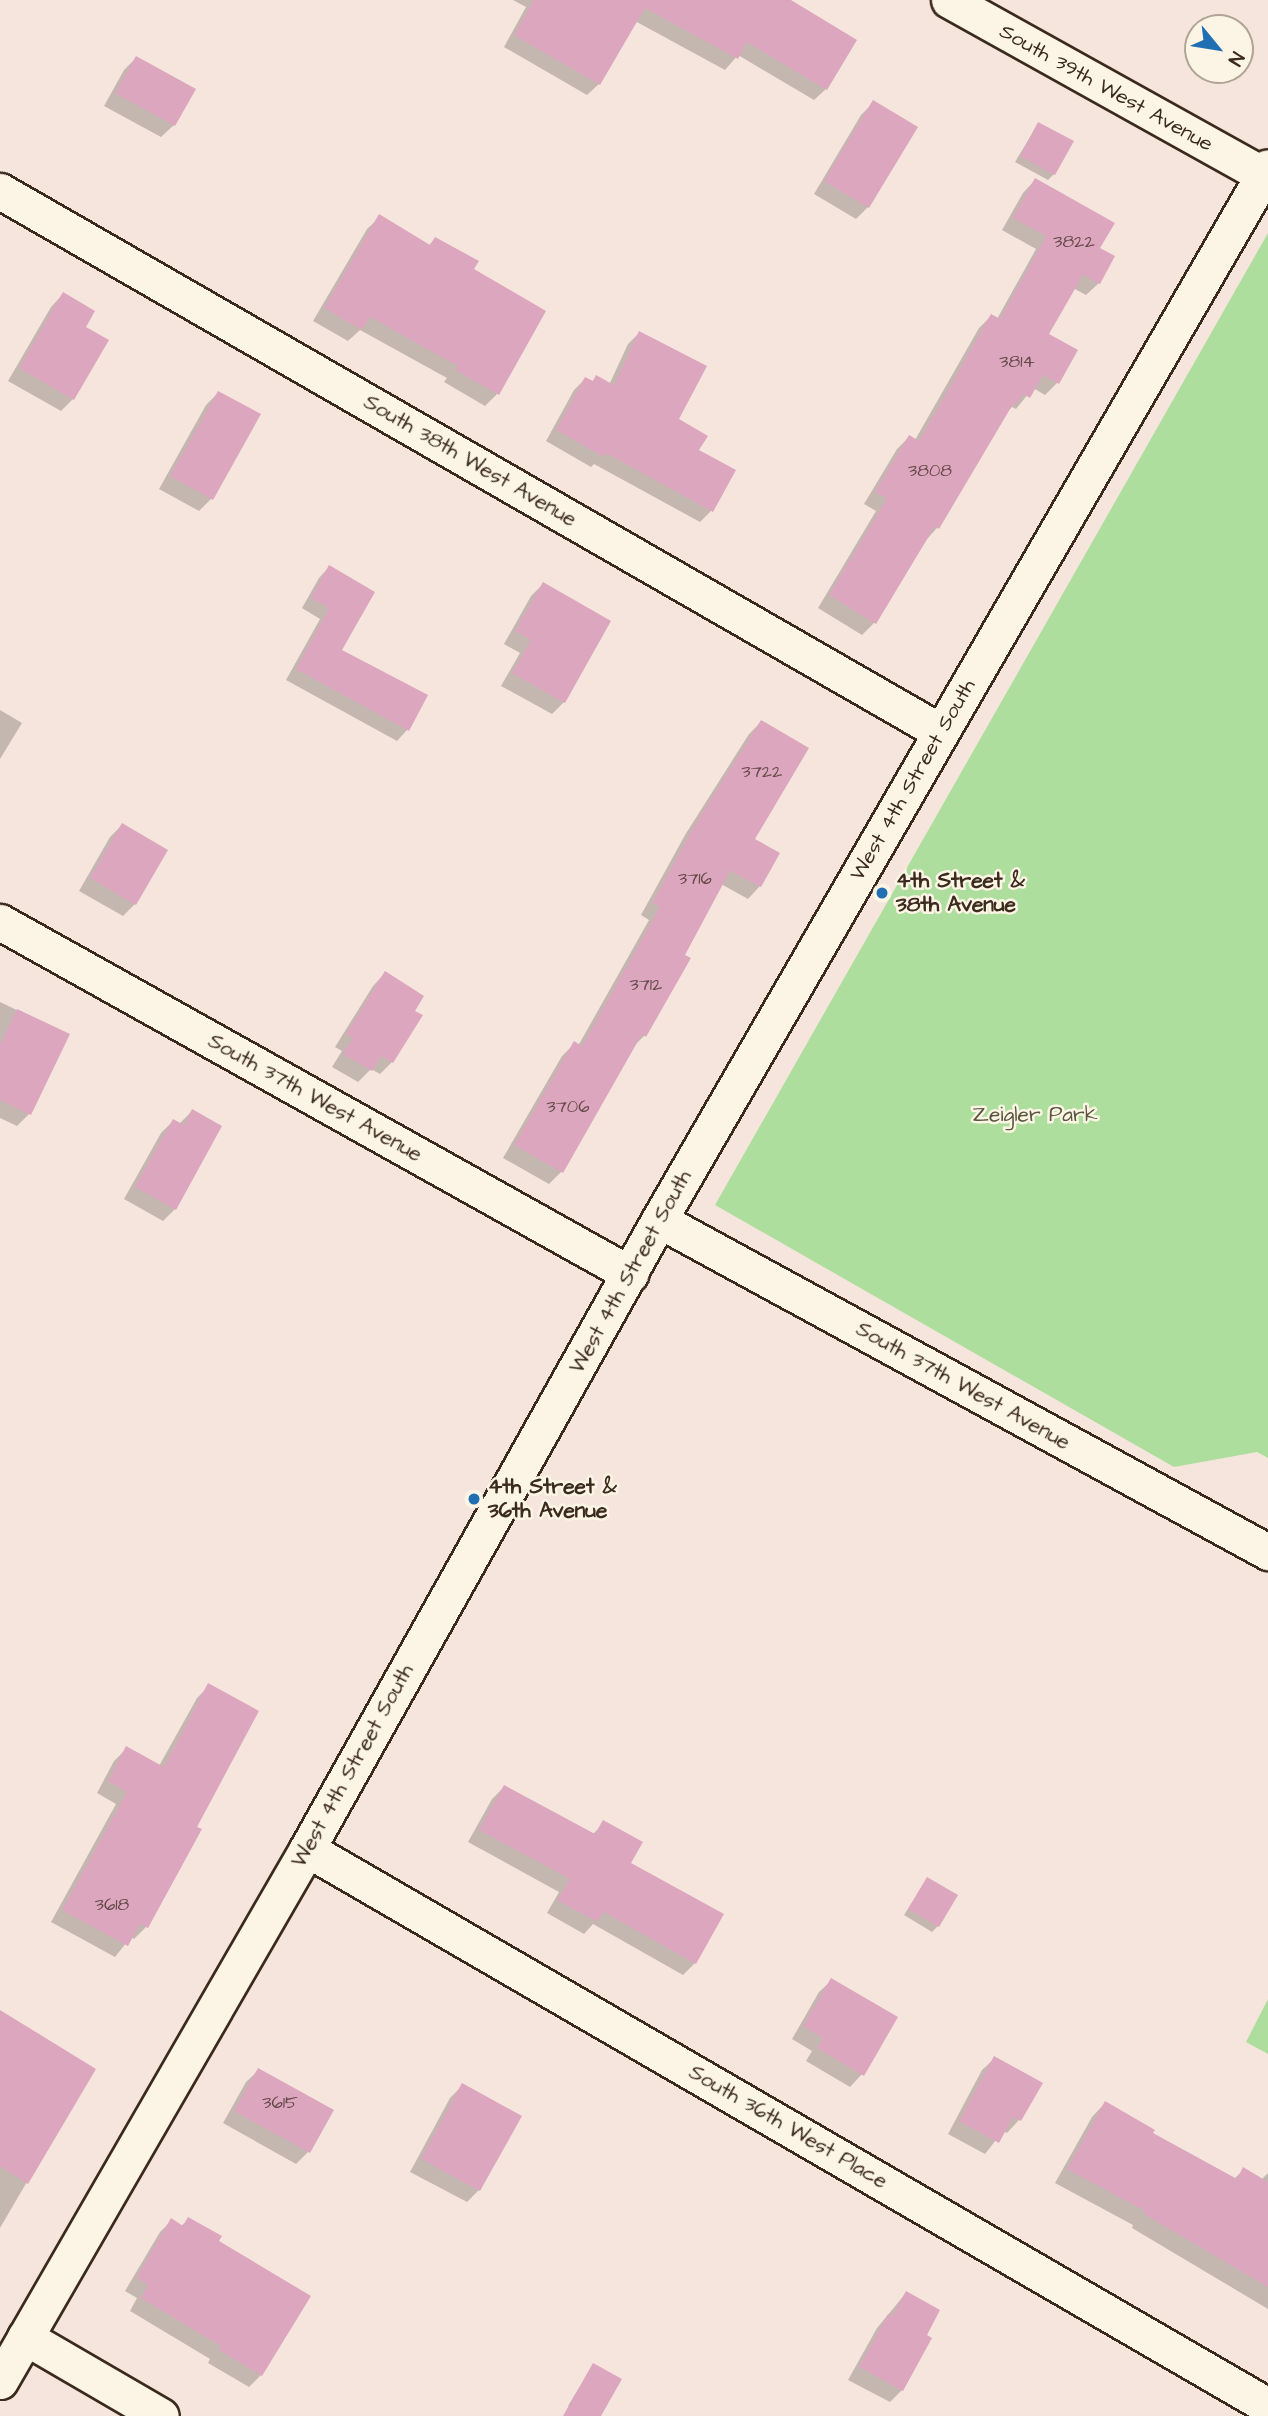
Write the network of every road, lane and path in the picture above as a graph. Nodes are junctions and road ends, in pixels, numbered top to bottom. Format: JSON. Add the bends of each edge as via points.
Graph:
{"nodes":[{"id":1,"x":949,"y":0,"type":"edge"},
{"id":2,"x":1266,"y":171,"type":"edge"},
{"id":3,"x":0,"y":191,"type":"edge"},
{"id":4,"x":941,"y":732,"type":"junction"},
{"id":5,"x":0,"y":922,"type":"edge"},
{"id":6,"x":659,"y":1220,"type":"junction"},
{"id":7,"x":630,"y":1274,"type":"junction"},
{"id":8,"x":1268,"y":1552,"type":"edge"},
{"id":9,"x":307,"y":1849,"type":"junction"},
{"id":10,"x":25,"y":2337,"type":"junction"},
{"id":11,"x":0,"y":2381,"type":"edge"},
{"id":12,"x":1268,"y":2406,"type":"edge"},
{"id":13,"x":161,"y":2416,"type":"edge"}],
"edges":[{"from":1,"to":2,"type":"street","name":"South 39th West Avenue"},
{"from":2,"to":4,"type":"street","name":"West 4th Street South"},
{"from":3,"to":4,"type":"street","name":"South 38th West Avenue"},
{"from":4,"to":6,"type":"street","name":"West 4th Street South"},
{"from":5,"to":7,"type":"street","name":"South 37th West Avenue"},
{"from":6,"to":7,"type":"street","name":"West 4th Street South"},
{"from":6,"to":8,"type":"street","name":"South 37th West Avenue"},
{"from":7,"to":9,"type":"street","name":"West 4th Street South"},
{"from":9,"to":10,"type":"street","name":"West 4th Street South"},
{"from":9,"to":12,"type":"street","name":"South 36th West Place"},
{"from":10,"to":11,"type":"street","name":"West 4th Street South"},
{"from":10,"to":13,"type":"street"}]}
